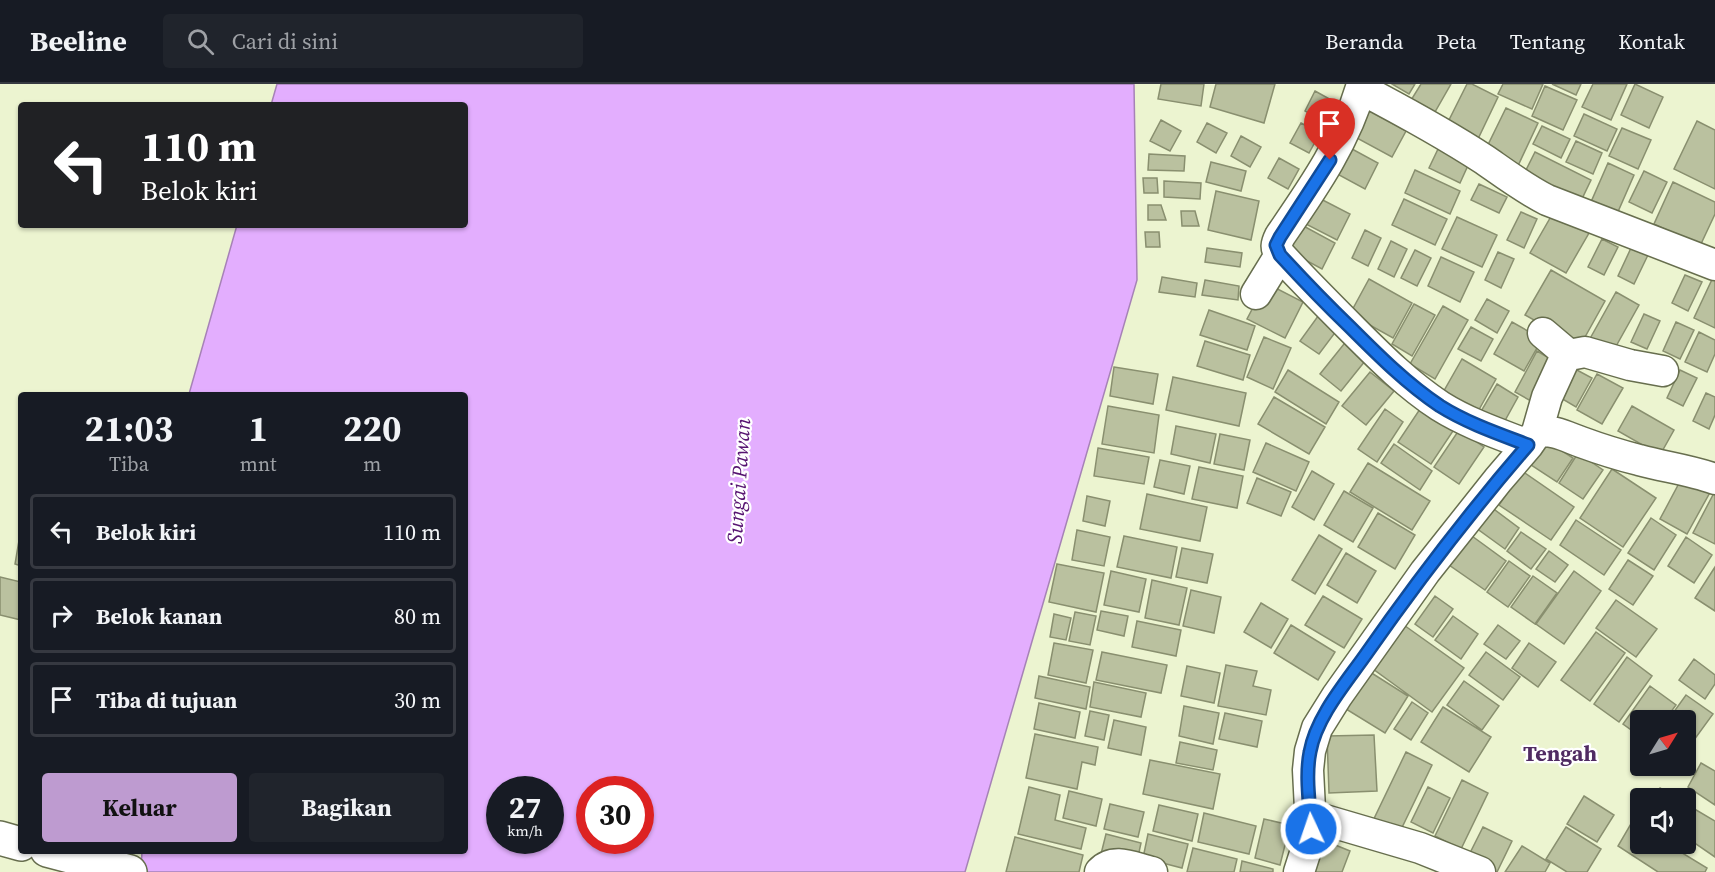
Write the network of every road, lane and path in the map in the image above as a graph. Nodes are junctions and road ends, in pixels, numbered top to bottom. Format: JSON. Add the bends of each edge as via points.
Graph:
{"nodes":[{"id":1,"x":1362,"y":87,"type":"edge"},
{"id":2,"x":1280,"y":255,"type":"junction"},
{"id":3,"x":1715,"y":265,"type":"edge"},
{"id":4,"x":1256,"y":294,"type":"dead end"},
{"id":5,"x":1543,"y":333,"type":"dead end"},
{"id":6,"x":1569,"y":355,"type":"junction"},
{"id":7,"x":1663,"y":371,"type":"dead end"},
{"id":8,"x":1533,"y":438,"type":"junction"},
{"id":9,"x":1715,"y":479,"type":"edge"},
{"id":10,"x":1311,"y":816,"type":"junction"},
{"id":11,"x":0,"y":838,"type":"edge"},
{"id":12,"x":18,"y":843,"type":"edge"},
{"id":13,"x":62,"y":854,"type":"edge"},
{"id":14,"x":130,"y":872,"type":"edge"},
{"id":15,"x":1100,"y":872,"type":"edge"},
{"id":16,"x":1152,"y":872,"type":"edge"},
{"id":17,"x":1299,"y":872,"type":"edge"},
{"id":18,"x":1480,"y":872,"type":"edge"}],
"edges":[{"from":1,"to":2,"type":"street","via":[[1330,160],[1277,242]]},
{"from":1,"to":3,"type":"street","via":[[1547,200]]},
{"from":2,"to":4,"type":"street"},
{"from":2,"to":8,"type":"street","via":[[1362,339],[1424,394],[1465,419]]},
{"from":5,"to":6,"type":"street"},
{"from":6,"to":7,"type":"street","via":[[1585,352]]},
{"from":6,"to":8,"type":"street","via":[[1547,397]]},
{"from":8,"to":9,"type":"street","via":[[1555,432],[1637,460]]},
{"from":8,"to":10,"type":"street","via":[[1425,572],[1317,728],[1308,770]]},
{"from":10,"to":17,"type":"street"},
{"from":10,"to":18,"type":"street","via":[[1420,848]]},
{"from":11,"to":12,"type":"main road"},
{"from":13,"to":14,"type":"main road"},
{"from":15,"to":16,"type":"street","via":[[1117,863]]}]}
